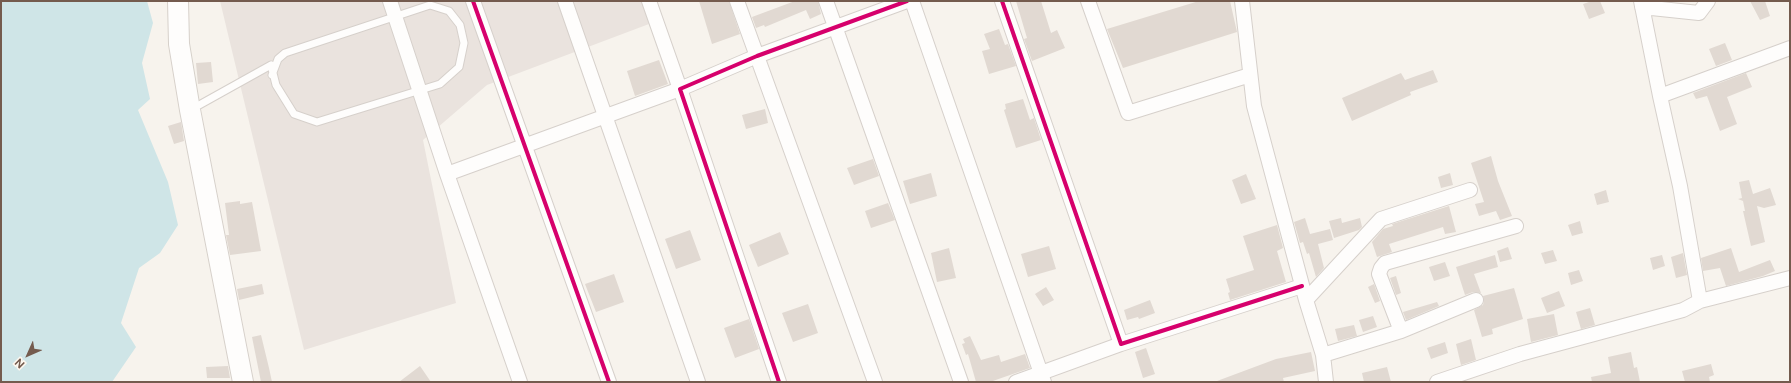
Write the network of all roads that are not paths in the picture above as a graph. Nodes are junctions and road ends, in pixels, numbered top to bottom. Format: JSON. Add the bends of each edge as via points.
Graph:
{"nodes":[{"id":1,"x":178,"y":1,"type":"edge"},
{"id":2,"x":390,"y":1,"type":"edge"},
{"id":3,"x":474,"y":1,"type":"edge"},
{"id":4,"x":565,"y":1,"type":"edge"},
{"id":5,"x":650,"y":1,"type":"edge"},
{"id":6,"x":737,"y":1,"type":"edge"},
{"id":7,"x":826,"y":1,"type":"edge"},
{"id":8,"x":907,"y":1,"type":"edge"},
{"id":9,"x":912,"y":1,"type":"edge"},
{"id":10,"x":1002,"y":1,"type":"edge"},
{"id":11,"x":1088,"y":1,"type":"edge"},
{"id":12,"x":1242,"y":1,"type":"edge"},
{"id":13,"x":1708,"y":1,"type":"edge"},
{"id":14,"x":1642,"y":4,"type":"edge"},
{"id":15,"x":835,"y":28,"type":"junction"},
{"id":16,"x":1790,"y":48,"type":"edge"},
{"id":17,"x":757,"y":56,"type":"junction"},
{"id":18,"x":272,"y":75,"type":"junction"},
{"id":19,"x":1250,"y":75,"type":"junction"},
{"id":20,"x":680,"y":90,"type":"junction"},
{"id":21,"x":1660,"y":96,"type":"junction"},
{"id":22,"x":190,"y":110,"type":"junction"},
{"id":23,"x":606,"y":115,"type":"junction"},
{"id":24,"x":524,"y":146,"type":"junction"},
{"id":25,"x":447,"y":174,"type":"junction"},
{"id":26,"x":1470,"y":190,"type":"dead end"},
{"id":27,"x":1516,"y":226,"type":"dead end"},
{"id":28,"x":1790,"y":278,"type":"edge"},
{"id":29,"x":1302,"y":286,"type":"junction"},
{"id":30,"x":1306,"y":300,"type":"junction"},
{"id":31,"x":1476,"y":300,"type":"dead end"},
{"id":32,"x":1700,"y":301,"type":"junction"},
{"id":33,"x":1401,"y":331,"type":"junction"},
{"id":34,"x":1121,"y":344,"type":"junction"},
{"id":35,"x":1323,"y":355,"type":"junction"},
{"id":36,"x":1042,"y":377,"type":"edge"},
{"id":37,"x":243,"y":382,"type":"edge"},
{"id":38,"x":520,"y":382,"type":"edge"},
{"id":39,"x":609,"y":382,"type":"edge"},
{"id":40,"x":698,"y":382,"type":"edge"},
{"id":41,"x":779,"y":382,"type":"edge"},
{"id":42,"x":875,"y":382,"type":"edge"},
{"id":43,"x":961,"y":382,"type":"edge"},
{"id":44,"x":1016,"y":382,"type":"edge"},
{"id":45,"x":1326,"y":382,"type":"edge"},
{"id":46,"x":1437,"y":382,"type":"edge"}],
"edges":[{"from":1,"to":22,"type":"street","via":[[179,44]]},
{"from":2,"to":25,"type":"street"},
{"from":3,"to":24,"type":"street"},
{"from":4,"to":23,"type":"street"},
{"from":5,"to":20,"type":"street"},
{"from":6,"to":17,"type":"street"},
{"from":7,"to":15,"type":"street"},
{"from":8,"to":15,"type":"street"},
{"from":9,"to":36,"type":"street"},
{"from":10,"to":34,"type":"street"},
{"from":11,"to":19,"type":"street","via":[[1128,113]]},
{"from":12,"to":19,"type":"street"},
{"from":13,"to":14,"type":"street","via":[[1699,13]]},
{"from":14,"to":21,"type":"street"},
{"from":15,"to":17,"type":"street"},
{"from":15,"to":43,"type":"street"},
{"from":16,"to":21,"type":"street"},
{"from":17,"to":20,"type":"street"},
{"from":17,"to":42,"type":"street"},
{"from":18,"to":18,"type":"lane","via":[[294,114],[316,122],[440,84],[459,67],[464,43],[460,25],[449,11],[430,5],[285,53],[278,60]]},
{"from":18,"to":22,"type":"lane","via":[[270,65]]},
{"from":19,"to":29,"type":"street","via":[[1254,106]]},
{"from":20,"to":23,"type":"street"},
{"from":20,"to":41,"type":"street"},
{"from":21,"to":32,"type":"street","via":[[1680,186]]},
{"from":22,"to":37,"type":"street"},
{"from":23,"to":24,"type":"street"},
{"from":23,"to":40,"type":"street"},
{"from":24,"to":25,"type":"street"},
{"from":24,"to":39,"type":"street"},
{"from":25,"to":38,"type":"street"},
{"from":26,"to":30,"type":"street","via":[[1380,219]]},
{"from":27,"to":33,"type":"street","via":[[1385,263],[1379,274]]},
{"from":28,"to":32,"type":"street"},
{"from":29,"to":30,"type":"street"},
{"from":29,"to":34,"type":"street"},
{"from":30,"to":35,"type":"street"},
{"from":31,"to":33,"type":"street"},
{"from":32,"to":46,"type":"street","via":[[1683,310],[1520,354]]},
{"from":33,"to":35,"type":"street"},
{"from":34,"to":36,"type":"street"},
{"from":35,"to":45,"type":"street"},
{"from":36,"to":44,"type":"street"}]}
